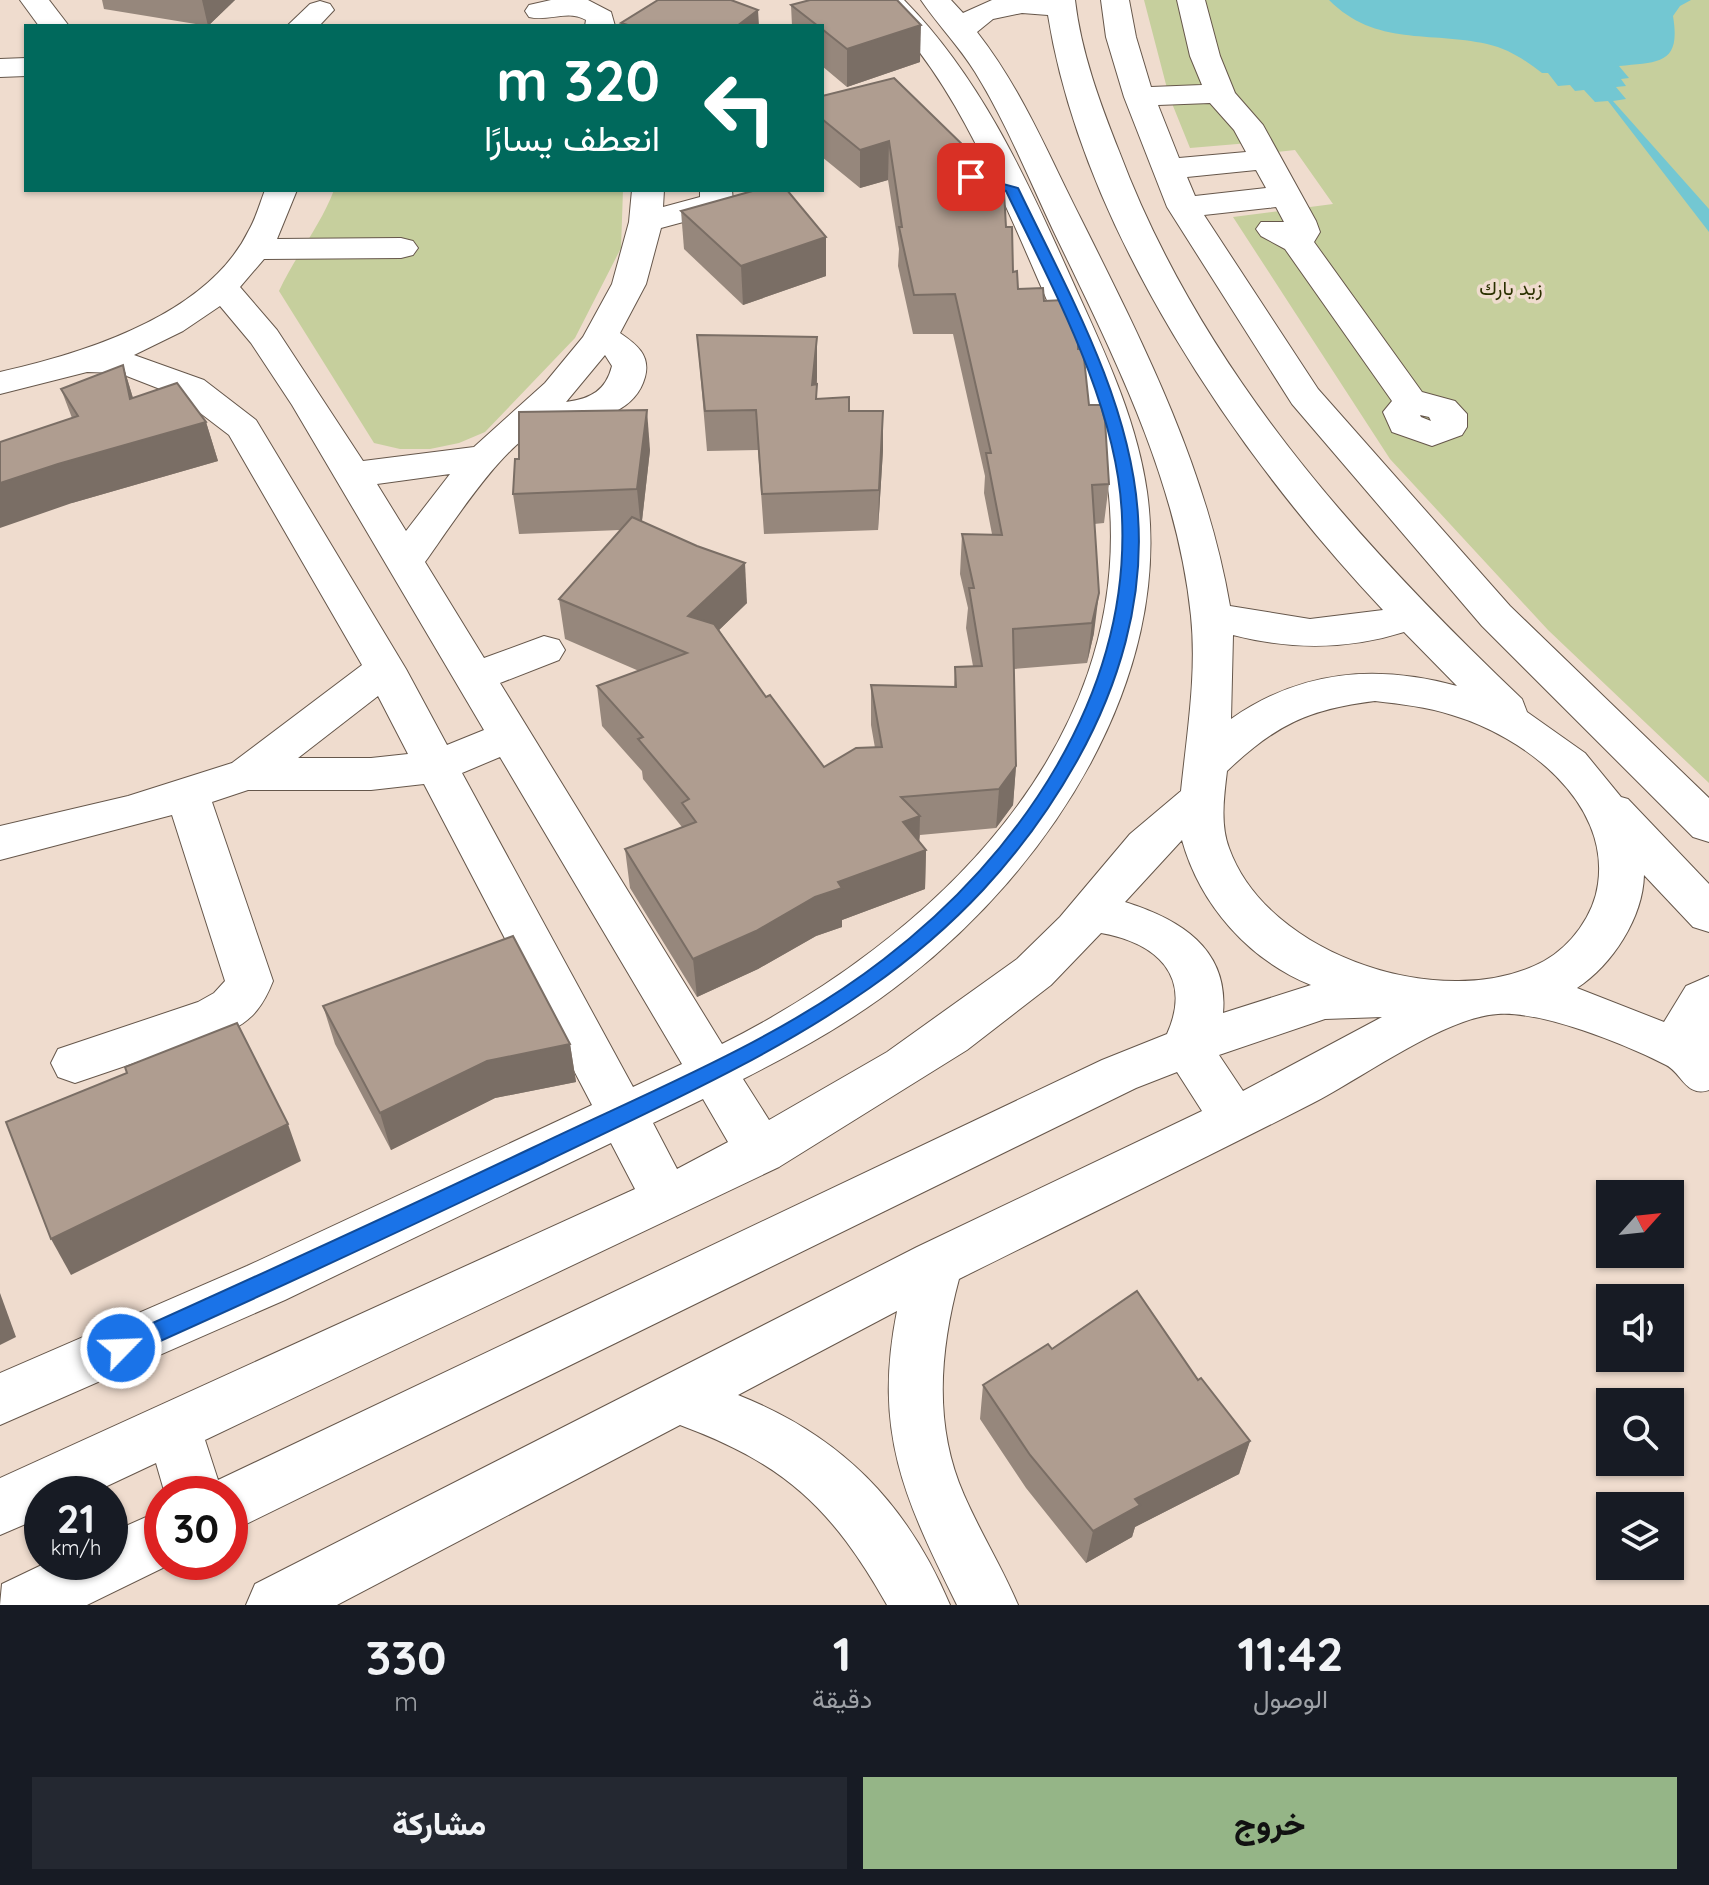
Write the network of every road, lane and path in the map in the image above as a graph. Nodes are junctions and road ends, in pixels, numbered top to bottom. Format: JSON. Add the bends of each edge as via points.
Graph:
{"nodes":[{"id":1,"x":34,"y":0,"type":"edge"},
{"id":2,"x":888,"y":0,"type":"edge"},
{"id":3,"x":935,"y":0,"type":"edge"},
{"id":4,"x":1115,"y":0,"type":"edge"},
{"id":5,"x":1191,"y":0,"type":"edge"},
{"id":6,"x":1061,"y":5,"type":"edge"},
{"id":7,"x":539,"y":12,"type":"edge"},
{"id":8,"x":52,"y":24,"type":"edge"},
{"id":9,"x":600,"y":24,"type":"edge"},
{"id":10,"x":964,"y":29,"type":"junction"},
{"id":11,"x":24,"y":67,"type":"edge"},
{"id":12,"x":0,"y":68,"type":"edge"},
{"id":13,"x":1139,"y":97,"type":"junction"},
{"id":14,"x":1225,"y":101,"type":"junction"},
{"id":15,"x":1252,"y":161,"type":"junction"},
{"id":16,"x":1166,"y":169,"type":"junction"},
{"id":17,"x":281,"y":192,"type":"edge"},
{"id":18,"x":716,"y":192,"type":"edge"},
{"id":19,"x":1286,"y":196,"type":"junction"},
{"id":20,"x":1253,"y":199,"type":"junction"},
{"id":21,"x":648,"y":205,"type":"edge"},
{"id":22,"x":1183,"y":207,"type":"junction"},
{"id":23,"x":1300,"y":247,"type":"junction"},
{"id":24,"x":401,"y":248,"type":"dead end"},
{"id":25,"x":258,"y":249,"type":"junction"},
{"id":26,"x":1224,"y":269,"type":"junction"},
{"id":27,"x":1162,"y":284,"type":"junction"},
{"id":28,"x":222,"y":287,"type":"junction"},
{"id":29,"x":602,"y":336,"type":"junction"},
{"id":30,"x":86,"y":361,"type":"junction"},
{"id":31,"x":0,"y":383,"type":"edge"},
{"id":32,"x":533,"y":415,"type":"junction"},
{"id":33,"x":276,"y":416,"type":"junction"},
{"id":34,"x":1355,"y":456,"type":"junction"},
{"id":35,"x":484,"y":457,"type":"junction"},
{"id":36,"x":352,"y":475,"type":"junction"},
{"id":37,"x":405,"y":560,"type":"junction"},
{"id":38,"x":1212,"y":615,"type":"junction"},
{"id":39,"x":1409,"y":616,"type":"junction"},
{"id":40,"x":544,"y":650,"type":"dead end"},
{"id":41,"x":385,"y":669,"type":"junction"},
{"id":42,"x":475,"y":677,"type":"junction"},
{"id":43,"x":1529,"y":730,"type":"junction"},
{"id":44,"x":510,"y":736,"type":"junction"},
{"id":45,"x":438,"y":766,"type":"junction"},
{"id":46,"x":247,"y":774,"type":"junction"},
{"id":47,"x":1204,"y":781,"type":"junction"},
{"id":48,"x":187,"y":793,"type":"junction"},
{"id":49,"x":1602,"y":800,"type":"junction"},
{"id":50,"x":1709,"y":825,"type":"edge"},
{"id":51,"x":0,"y":843,"type":"edge"},
{"id":52,"x":1091,"y":913,"type":"junction"},
{"id":53,"x":1709,"y":914,"type":"edge"},
{"id":54,"x":1709,"y":995,"type":"edge"},
{"id":55,"x":1403,"y":997,"type":"junction"},
{"id":56,"x":1490,"y":998,"type":"junction"},
{"id":57,"x":1186,"y":1046,"type":"junction"},
{"id":58,"x":75,"y":1063,"type":"dead end"},
{"id":59,"x":1702,"y":1065,"type":"edge"},
{"id":60,"x":712,"y":1071,"type":"junction"},
{"id":61,"x":623,"y":1112,"type":"junction"},
{"id":62,"x":1234,"y":1118,"type":"junction"},
{"id":63,"x":761,"y":1152,"type":"junction"},
{"id":64,"x":667,"y":1199,"type":"junction"},
{"id":65,"x":936,"y":1264,"type":"junction"},
{"id":66,"x":677,"y":1398,"type":"junction"},
{"id":67,"x":0,"y":1399,"type":"edge"},
{"id":68,"x":172,"y":1425,"type":"junction"},
{"id":69,"x":188,"y":1476,"type":"edge"},
{"id":70,"x":248,"y":1495,"type":"edge"},
{"id":71,"x":0,"y":1507,"type":"edge"},
{"id":72,"x":144,"y":1547,"type":"edge"},
{"id":73,"x":23,"y":1605,"type":"edge"},
{"id":74,"x":276,"y":1605,"type":"edge"},
{"id":75,"x":920,"y":1605,"type":"edge"},
{"id":76,"x":988,"y":1605,"type":"edge"}],
"edges":[{"from":1,"to":8,"type":"street"},
{"from":2,"to":60,"type":"street","via":[[939,55],[961,121],[1084,346],[1121,452],[1130,515],[1129,582],[1116,652],[1089,724],[1048,797],[992,871],[890,966],[808,1020]]},
{"from":3,"to":10,"type":"street"},
{"from":4,"to":13,"type":"street"},
{"from":5,"to":14,"type":"street","via":[[1205,56]]},
{"from":6,"to":10,"type":"street","via":[[993,7]]},
{"from":6,"to":27,"type":"street","via":[[1096,136]]},
{"from":7,"to":9,"type":"street","via":[[565,5],[589,8],[601,18]]},
{"from":10,"to":38,"type":"street","via":[[1051,191],[1177,467]]},
{"from":11,"to":12,"type":"street"},
{"from":13,"to":14,"type":"street"},
{"from":13,"to":16,"type":"street"},
{"from":14,"to":15,"type":"street","via":[[1224,127]]},
{"from":15,"to":16,"type":"street"},
{"from":15,"to":19,"type":"street"},
{"from":16,"to":22,"type":"street"},
{"from":17,"to":25,"type":"street"},
{"from":18,"to":21,"type":"street","via":[[712,204]]},
{"from":19,"to":20,"type":"street"},
{"from":19,"to":23,"type":"street","via":[[1302,227]]},
{"from":20,"to":22,"type":"street"},
{"from":20,"to":23,"type":"street","via":[[1273,229]]},
{"from":21,"to":29,"type":"street","via":[[633,278]]},
{"from":22,"to":26,"type":"street"},
{"from":23,"to":26,"type":"street"},
{"from":23,"to":34,"type":"street","via":[[1417,418]]},
{"from":24,"to":25,"type":"street"},
{"from":25,"to":28,"type":"street"},
{"from":26,"to":27,"type":"street"},
{"from":26,"to":34,"type":"street","via":[[1305,396]]},
{"from":27,"to":39,"type":"street","via":[[1270,449],[1357,560]]},
{"from":28,"to":30,"type":"street","via":[[138,340]]},
{"from":28,"to":33,"type":"street","via":[[265,337]]},
{"from":29,"to":32,"type":"street"},
{"from":29,"to":32,"type":"street","via":[[626,354],[629,378],[621,390],[592,410]]},
{"from":30,"to":31,"type":"street"},
{"from":30,"to":33,"type":"street","via":[[121,362]]},
{"from":32,"to":35,"type":"street"},
{"from":33,"to":36,"type":"street"},
{"from":33,"to":41,"type":"street"},
{"from":34,"to":50,"type":"street","via":[[1496,616]]},
{"from":35,"to":36,"type":"street"},
{"from":35,"to":37,"type":"street"},
{"from":36,"to":37,"type":"street"},
{"from":37,"to":42,"type":"street"},
{"from":38,"to":39,"type":"street","via":[[1245,626],[1315,635],[1381,626]]},
{"from":38,"to":47,"type":"street"},
{"from":39,"to":43,"type":"street"},
{"from":40,"to":42,"type":"street"},
{"from":41,"to":45,"type":"street"},
{"from":41,"to":46,"type":"street"},
{"from":42,"to":44,"type":"street"},
{"from":43,"to":47,"type":"street","via":[[1481,706],[1429,691],[1375,686],[1325,691],[1267,713],[1243,729]]},
{"from":43,"to":49,"type":"street","via":[[1570,762]]},
{"from":44,"to":45,"type":"street"},
{"from":44,"to":60,"type":"street"},
{"from":45,"to":46,"type":"street","via":[[371,774]]},
{"from":45,"to":61,"type":"street"},
{"from":46,"to":48,"type":"street"},
{"from":47,"to":52,"type":"street"},
{"from":47,"to":55,"type":"street","via":[[1205,846],[1229,896],[1273,941],[1334,976]]},
{"from":48,"to":51,"type":"street"},
{"from":48,"to":58,"type":"street","via":[[249,981],[246,992],[227,1010]]},
{"from":49,"to":53,"type":"street"},
{"from":49,"to":56,"type":"street","via":[[1619,839],[1623,880],[1614,919],[1589,952],[1551,979]]},
{"from":52,"to":57,"type":"street","via":[[1153,928],[1196,970],[1203,996],[1199,1023]]},
{"from":52,"to":63,"type":"street","via":[[1035,971],[942,1040]]},
{"from":54,"to":59,"type":"street","via":[[1690,1015],[1685,1032]]},
{"from":55,"to":56,"type":"street"},
{"from":55,"to":57,"type":"street","via":[[1325,1000]]},
{"from":56,"to":59,"type":"street","via":[[1564,1003]]},
{"from":56,"to":62,"type":"street","via":[[1417,1021]]},
{"from":57,"to":62,"type":"street"},
{"from":57,"to":70,"type":"street","via":[[1023,1119]]},
{"from":60,"to":61,"type":"street"},
{"from":60,"to":63,"type":"street"},
{"from":61,"to":64,"type":"street"},
{"from":61,"to":67,"type":"street","via":[[348,1246]]},
{"from":62,"to":65,"type":"street"},
{"from":63,"to":64,"type":"street"},
{"from":64,"to":68,"type":"street"},
{"from":65,"to":66,"type":"street"},
{"from":65,"to":76,"type":"street","via":[[919,1323],[915,1386],[921,1452]]},
{"from":66,"to":74,"type":"street"},
{"from":66,"to":75,"type":"street","via":[[737,1419],[792,1450],[843,1490]]},
{"from":68,"to":69,"type":"street"},
{"from":68,"to":71,"type":"street"},
{"from":72,"to":73,"type":"street"}]}
